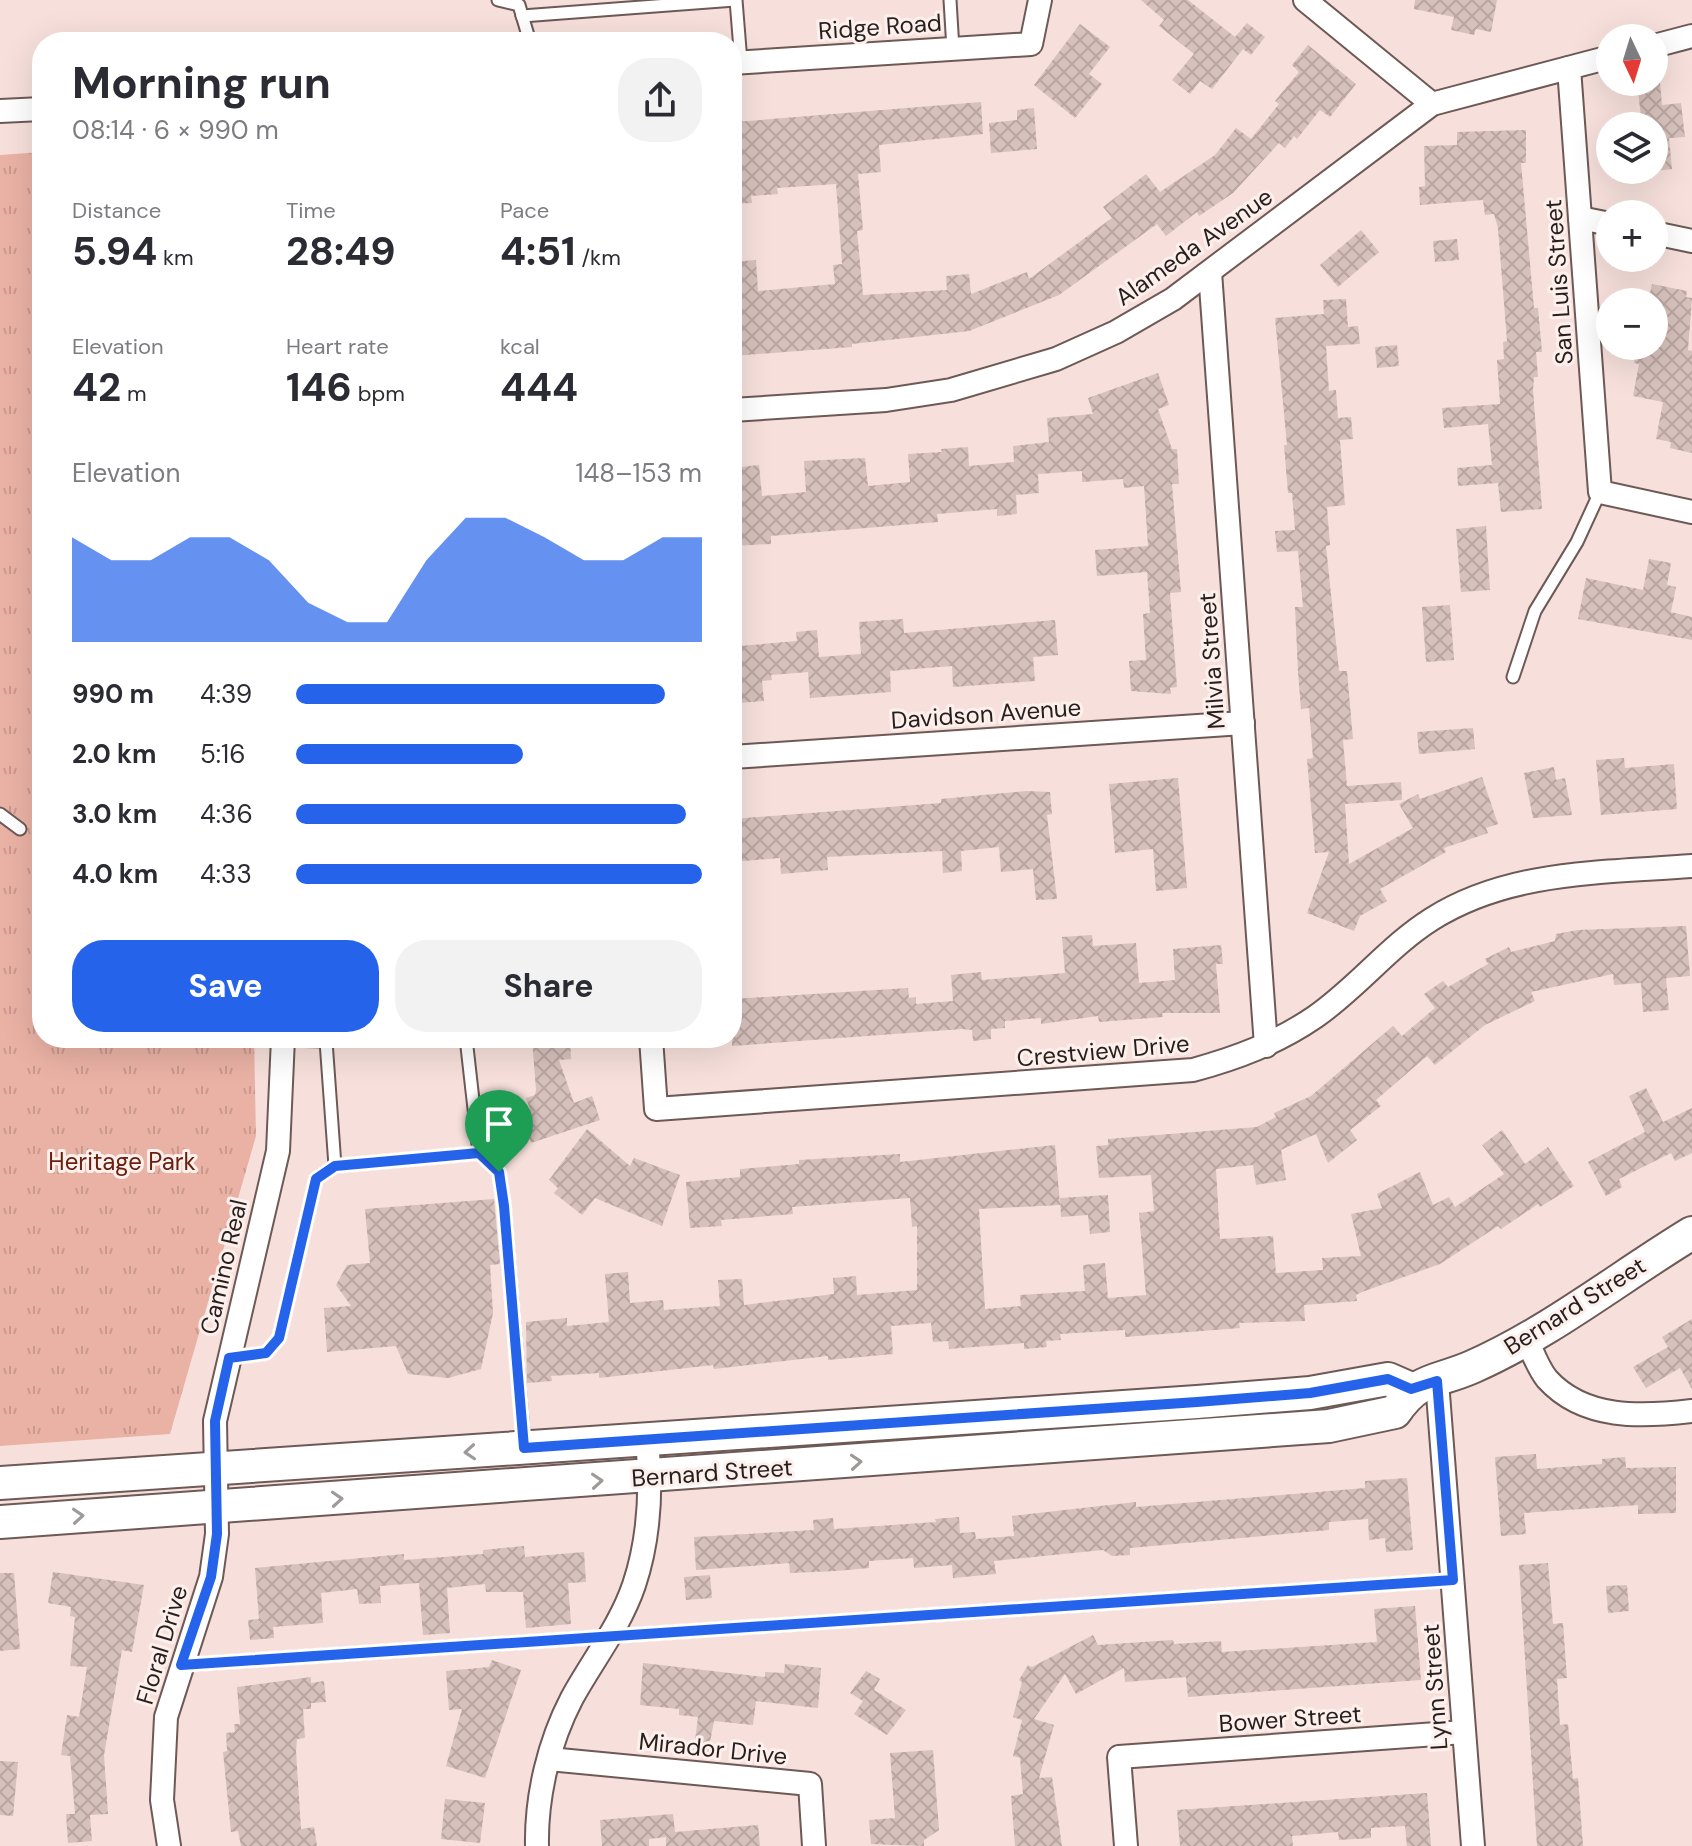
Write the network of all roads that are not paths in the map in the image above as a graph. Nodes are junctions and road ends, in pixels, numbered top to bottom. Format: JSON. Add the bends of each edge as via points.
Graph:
{"nodes":[{"id":1,"x":498,"y":0,"type":"edge"},
{"id":2,"x":735,"y":0,"type":"edge"},
{"id":3,"x":950,"y":0,"type":"edge"},
{"id":4,"x":1040,"y":0,"type":"edge"},
{"id":5,"x":1305,"y":0,"type":"edge"},
{"id":6,"x":522,"y":16,"type":"junction"},
{"id":7,"x":527,"y":32,"type":"edge"},
{"id":8,"x":736,"y":32,"type":"edge"},
{"id":9,"x":1692,"y":36,"type":"edge"},
{"id":10,"x":1668,"y":42,"type":"edge"},
{"id":11,"x":953,"y":49,"type":"junction"},
{"id":12,"x":1596,"y":61,"type":"edge"},
{"id":13,"x":742,"y":62,"type":"edge"},
{"id":14,"x":1569,"y":68,"type":"junction"},
{"id":15,"x":1432,"y":104,"type":"junction"},
{"id":16,"x":32,"y":109,"type":"edge"},
{"id":17,"x":0,"y":111,"type":"edge"},
{"id":18,"x":1580,"y":218,"type":"junction"},
{"id":19,"x":1596,"y":221,"type":"edge"},
{"id":20,"x":1668,"y":236,"type":"edge"},
{"id":21,"x":1692,"y":241,"type":"edge"},
{"id":22,"x":1210,"y":272,"type":"junction"},
{"id":23,"x":742,"y":409,"type":"edge"},
{"id":24,"x":1600,"y":492,"type":"junction"},
{"id":25,"x":1692,"y":512,"type":"edge"},
{"id":26,"x":1513,"y":677,"type":"dead end"},
{"id":27,"x":1243,"y":723,"type":"junction"},
{"id":28,"x":742,"y":756,"type":"edge"},
{"id":29,"x":0,"y":814,"type":"edge"},
{"id":30,"x":20,"y":829,"type":"dead end"},
{"id":31,"x":1692,"y":866,"type":"edge"},
{"id":32,"x":1266,"y":1046,"type":"junction"},
{"id":33,"x":283,"y":1048,"type":"edge"},
{"id":34,"x":327,"y":1048,"type":"edge"},
{"id":35,"x":467,"y":1048,"type":"edge"},
{"id":36,"x":652,"y":1048,"type":"edge"},
{"id":37,"x":479,"y":1153,"type":"junction"},
{"id":38,"x":335,"y":1166,"type":"junction"},
{"id":39,"x":1692,"y":1233,"type":"edge"},
{"id":40,"x":1527,"y":1340,"type":"junction"},
{"id":41,"x":229,"y":1358,"type":"junction"},
{"id":42,"x":1424,"y":1385,"type":"junction"},
{"id":43,"x":1692,"y":1412,"type":"edge"},
{"id":44,"x":647,"y":1440,"type":"junction"},
{"id":45,"x":524,"y":1448,"type":"junction"},
{"id":46,"x":215,"y":1469,"type":"junction"},
{"id":47,"x":651,"y":1477,"type":"junction"},
{"id":48,"x":0,"y":1483,"type":"edge"},
{"id":49,"x":216,"y":1507,"type":"junction"},
{"id":50,"x":0,"y":1522,"type":"edge"},
{"id":51,"x":1453,"y":1580,"type":"junction"},
{"id":52,"x":610,"y":1635,"type":"junction"},
{"id":53,"x":181,"y":1665,"type":"junction"},
{"id":54,"x":1464,"y":1732,"type":"junction"},
{"id":55,"x":549,"y":1759,"type":"junction"},
{"id":56,"x":169,"y":1846,"type":"edge"},
{"id":57,"x":537,"y":1846,"type":"edge"},
{"id":58,"x":814,"y":1846,"type":"edge"},
{"id":59,"x":1126,"y":1846,"type":"edge"},
{"id":60,"x":1473,"y":1846,"type":"edge"}],
"edges":[{"from":1,"to":6,"type":"lane","via":[[519,5]]},
{"from":2,"to":6,"type":"lane"},
{"from":2,"to":8,"type":"lane"},
{"from":3,"to":11,"type":"lane"},
{"from":4,"to":11,"type":"street","name":"Ridge Road","via":[[1031,44]]},
{"from":5,"to":15,"type":"street"},
{"from":6,"to":7,"type":"lane"},
{"from":9,"to":10,"type":"street"},
{"from":11,"to":13,"type":"street","name":"Ridge Road"},
{"from":12,"to":14,"type":"street","name":"Alameda Avenue"},
{"from":14,"to":15,"type":"street","name":"Alameda Avenue"},
{"from":14,"to":18,"type":"street","name":"San Luis Street"},
{"from":15,"to":22,"type":"street","name":"Alameda Avenue"},
{"from":16,"to":17,"type":"street"},
{"from":18,"to":19,"type":"street"},
{"from":18,"to":24,"type":"street","name":"San Luis Street"},
{"from":20,"to":21,"type":"street"},
{"from":22,"to":23,"type":"street","name":"Alameda Avenue","via":[[1116,332],[1004,377],[886,400]]},
{"from":22,"to":27,"type":"street","name":"Milvia Street"},
{"from":24,"to":25,"type":"street"},
{"from":24,"to":26,"type":"lane","via":[[1535,611]]},
{"from":27,"to":28,"type":"street","name":"Davidson Avenue"},
{"from":27,"to":32,"type":"street","name":"Milvia Street"},
{"from":29,"to":30,"type":"lane"},
{"from":31,"to":32,"type":"street","name":"Crestview Drive","via":[[1552,876],[1468,900],[1398,942],[1317,1015]]},
{"from":32,"to":36,"type":"street","name":"Crestview Drive","via":[[1193,1070],[1152,1076],[656,1109]]},
{"from":33,"to":41,"type":"street","name":"Camino Real","via":[[278,1151]]},
{"from":34,"to":38,"type":"lane"},
{"from":35,"to":37,"type":"lane"},
{"from":37,"to":38,"type":"lane"},
{"from":37,"to":45,"type":"lane","via":[[499,1172],[501,1183]]},
{"from":38,"to":41,"type":"lane","via":[[316,1179],[279,1338],[266,1353]]},
{"from":39,"to":40,"type":"street","name":"Bernard Street"},
{"from":40,"to":42,"type":"street","name":"Bernard Street"},
{"from":40,"to":43,"type":"street","via":[[1545,1376],[1587,1406],[1616,1414]]},
{"from":41,"to":46,"type":"street","name":"Camino Real","via":[[215,1421]]},
{"from":42,"to":44,"type":"street","name":"Bernard Street","via":[[1388,1379],[1310,1393]]},
{"from":47,"to":42,"type":"street","name":"Bernard Street","one_way":true,"via":[[1299,1429],[1395,1412]]},
{"from":42,"to":51,"type":"street","name":"Lynn Street"},
{"from":44,"to":45,"type":"street","name":"Bernard Street"},
{"from":44,"to":47,"type":"street"},
{"from":45,"to":46,"type":"street","name":"Bernard Street","one_way":true},
{"from":46,"to":48,"type":"street","name":"Bernard Street"},
{"from":46,"to":49,"type":"street","name":"Camino Real"},
{"from":49,"to":47,"type":"street","name":"Bernard Street","one_way":true},
{"from":47,"to":52,"type":"street","via":[[645,1541],[633,1586]]},
{"from":50,"to":49,"type":"street","name":"Bernard Street","one_way":true},
{"from":49,"to":53,"type":"street","name":"Floral Drive","via":[[211,1577]]},
{"from":51,"to":52,"type":"lane"},
{"from":51,"to":54,"type":"street","name":"Lynn Street"},
{"from":52,"to":53,"type":"lane"},
{"from":52,"to":55,"type":"street","via":[[572,1699]]},
{"from":53,"to":56,"type":"street","name":"Floral Drive","via":[[161,1756]]},
{"from":54,"to":59,"type":"street","name":"Bower Street","via":[[1119,1757]]},
{"from":54,"to":60,"type":"street","name":"Lynn Street"},
{"from":55,"to":57,"type":"street"},
{"from":55,"to":58,"type":"street","name":"Mirador Drive","via":[[810,1784]]}]}
